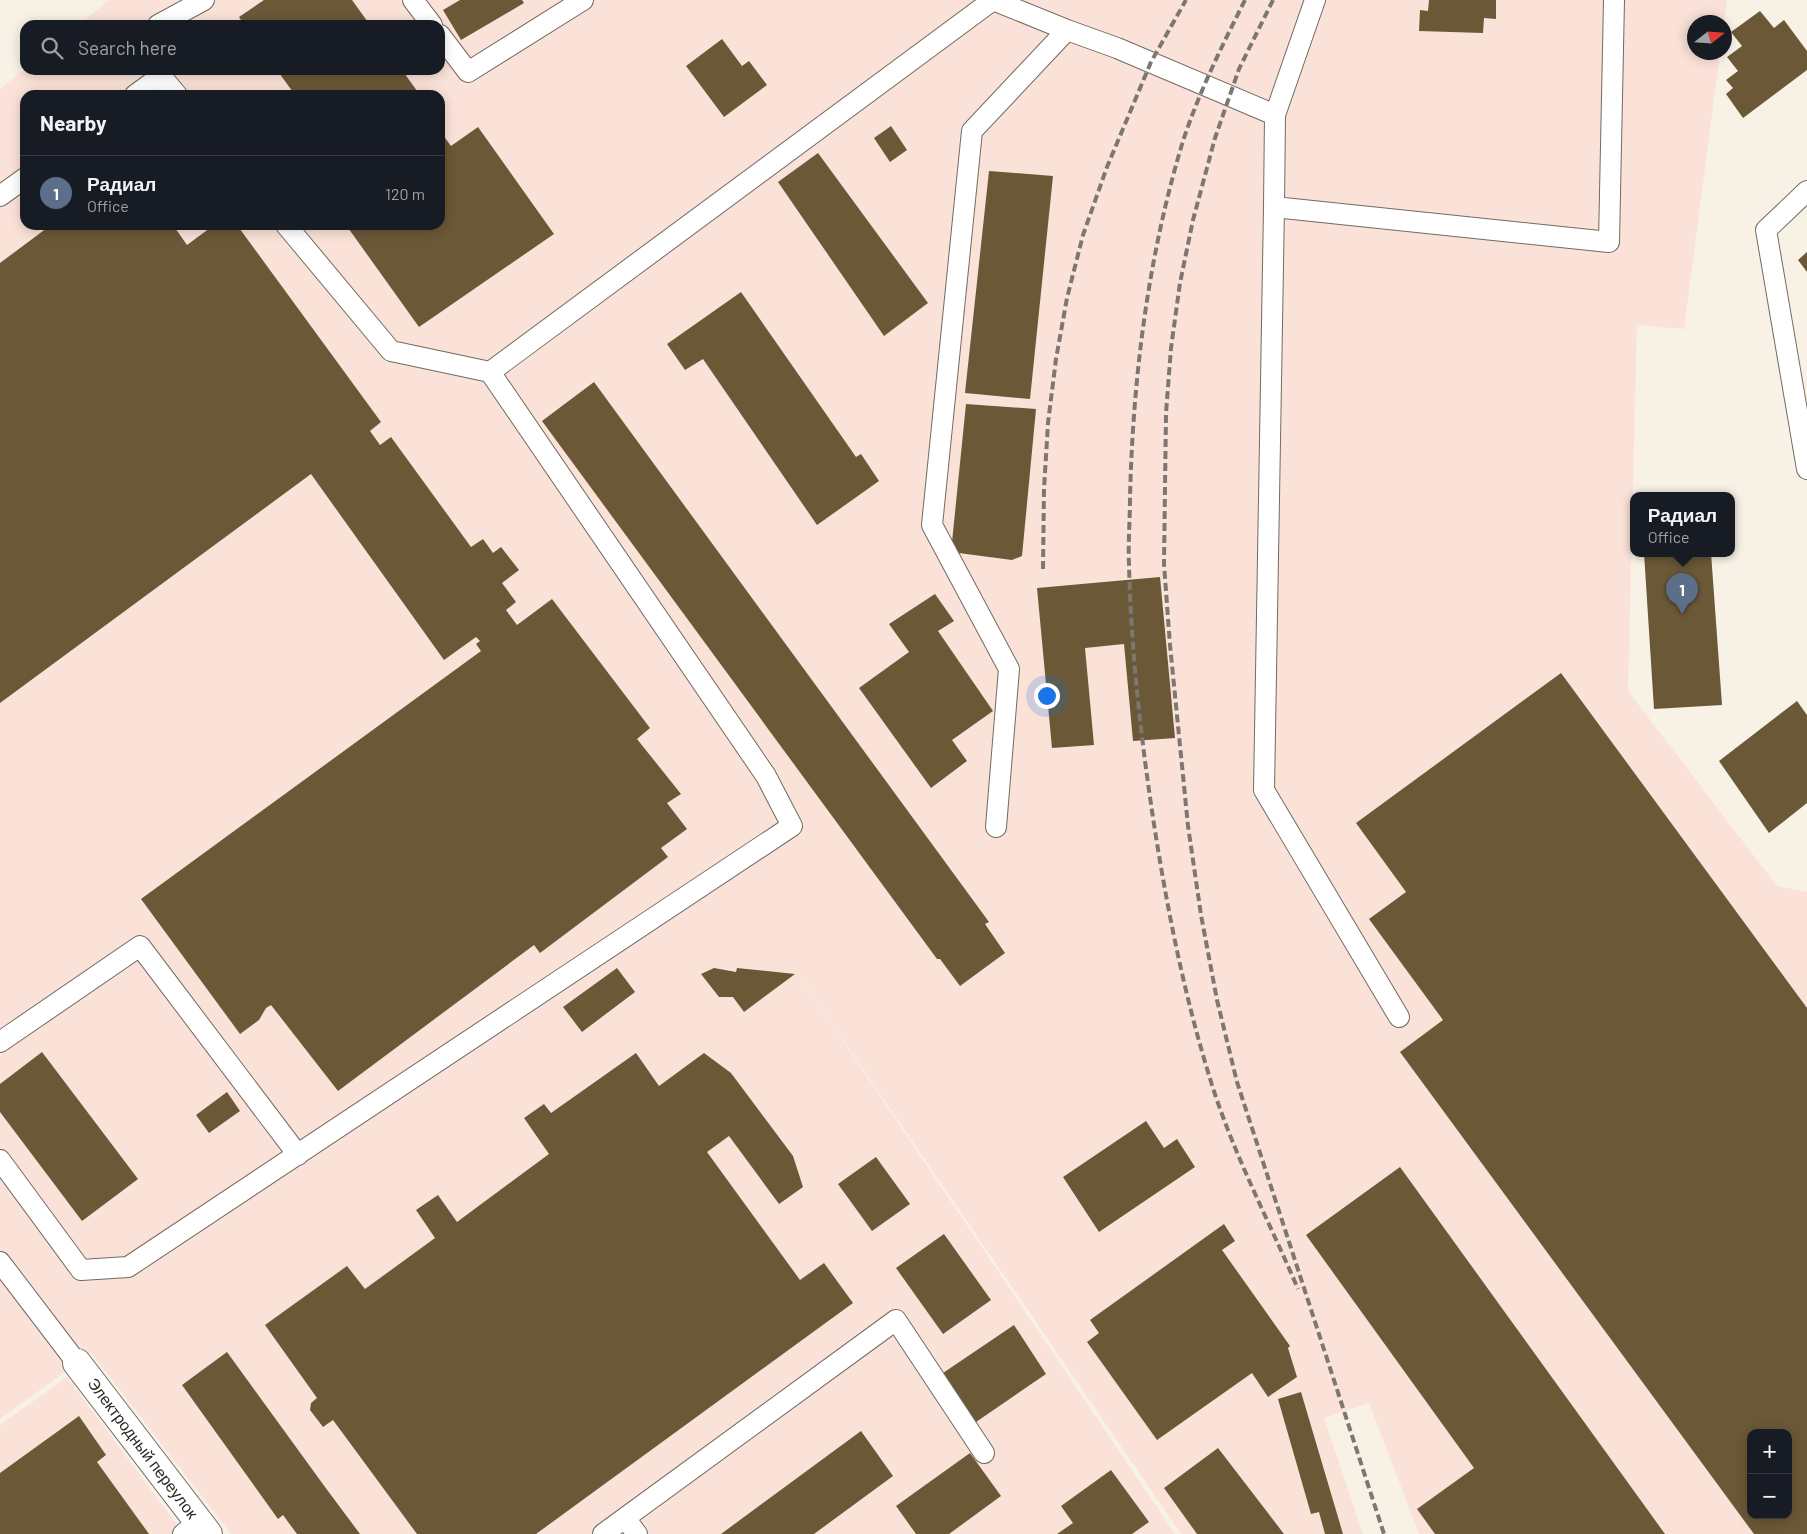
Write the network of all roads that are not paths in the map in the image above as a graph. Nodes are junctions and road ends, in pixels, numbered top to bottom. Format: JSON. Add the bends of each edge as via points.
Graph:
{"nodes":[{"id":1,"x":204,"y":0,"type":"edge"},
{"id":2,"x":413,"y":0,"type":"edge"},
{"id":3,"x":583,"y":0,"type":"edge"},
{"id":4,"x":1315,"y":0,"type":"edge"},
{"id":5,"x":1614,"y":0,"type":"edge"},
{"id":6,"x":167,"y":20,"type":"edge"},
{"id":7,"x":428,"y":20,"type":"edge"},
{"id":8,"x":1067,"y":30,"type":"junction"},
{"id":9,"x":445,"y":42,"type":"edge"},
{"id":10,"x":156,"y":75,"type":"edge"},
{"id":11,"x":160,"y":75,"type":"edge"},
{"id":12,"x":140,"y":90,"type":"edge"},
{"id":13,"x":173,"y":90,"type":"edge"},
{"id":14,"x":1275,"y":115,"type":"junction"},
{"id":15,"x":20,"y":182,"type":"edge"},
{"id":16,"x":1807,"y":191,"type":"edge"},
{"id":17,"x":0,"y":196,"type":"edge"},
{"id":18,"x":1274,"y":208,"type":"junction"},
{"id":19,"x":290,"y":230,"type":"edge"},
{"id":20,"x":490,"y":372,"type":"junction"},
{"id":21,"x":1807,"y":469,"type":"edge"},
{"id":22,"x":996,"y":827,"type":"dead end"},
{"id":23,"x":1399,"y":1017,"type":"dead end"},
{"id":24,"x":0,"y":1042,"type":"edge"},
{"id":25,"x":298,"y":1155,"type":"junction"},
{"id":26,"x":0,"y":1160,"type":"edge"},
{"id":27,"x":0,"y":1262,"type":"edge"},
{"id":28,"x":77,"y":1363,"type":"joint"},
{"id":29,"x":984,"y":1453,"type":"dead end"},
{"id":30,"x":625,"y":1518,"type":"junction"},
{"id":31,"x":197,"y":1530,"type":"edge"},
{"id":32,"x":603,"y":1534,"type":"edge"},
{"id":33,"x":637,"y":1534,"type":"edge"}],
"edges":[{"from":1,"to":6,"type":"lane"},
{"from":2,"to":7,"type":"lane"},
{"from":3,"to":9,"type":"lane","via":[[468,72]]},
{"from":4,"to":14,"type":"lane"},
{"from":5,"to":18,"type":"lane","via":[[1609,242]]},
{"from":8,"to":14,"type":"lane"},
{"from":8,"to":20,"type":"lane","via":[[993,0]]},
{"from":8,"to":22,"type":"lane","via":[[972,131],[932,525],[1009,669]]},
{"from":10,"to":12,"type":"lane"},
{"from":11,"to":13,"type":"lane"},
{"from":14,"to":18,"type":"lane"},
{"from":15,"to":17,"type":"lane"},
{"from":16,"to":21,"type":"lane","via":[[1766,230]]},
{"from":18,"to":23,"type":"lane","via":[[1264,790]]},
{"from":19,"to":20,"type":"lane","via":[[391,351]]},
{"from":20,"to":25,"type":"lane","via":[[766,776],[792,826]]},
{"from":24,"to":25,"type":"lane","via":[[140,946]]},
{"from":25,"to":26,"type":"lane","via":[[128,1267],[81,1270]]},
{"from":27,"to":28,"type":"lane"},
{"from":28,"to":31,"type":"street","name":"Электродный переулок"},
{"from":29,"to":30,"type":"lane","via":[[896,1320]]},
{"from":30,"to":32,"type":"lane"},
{"from":30,"to":33,"type":"lane"}]}
